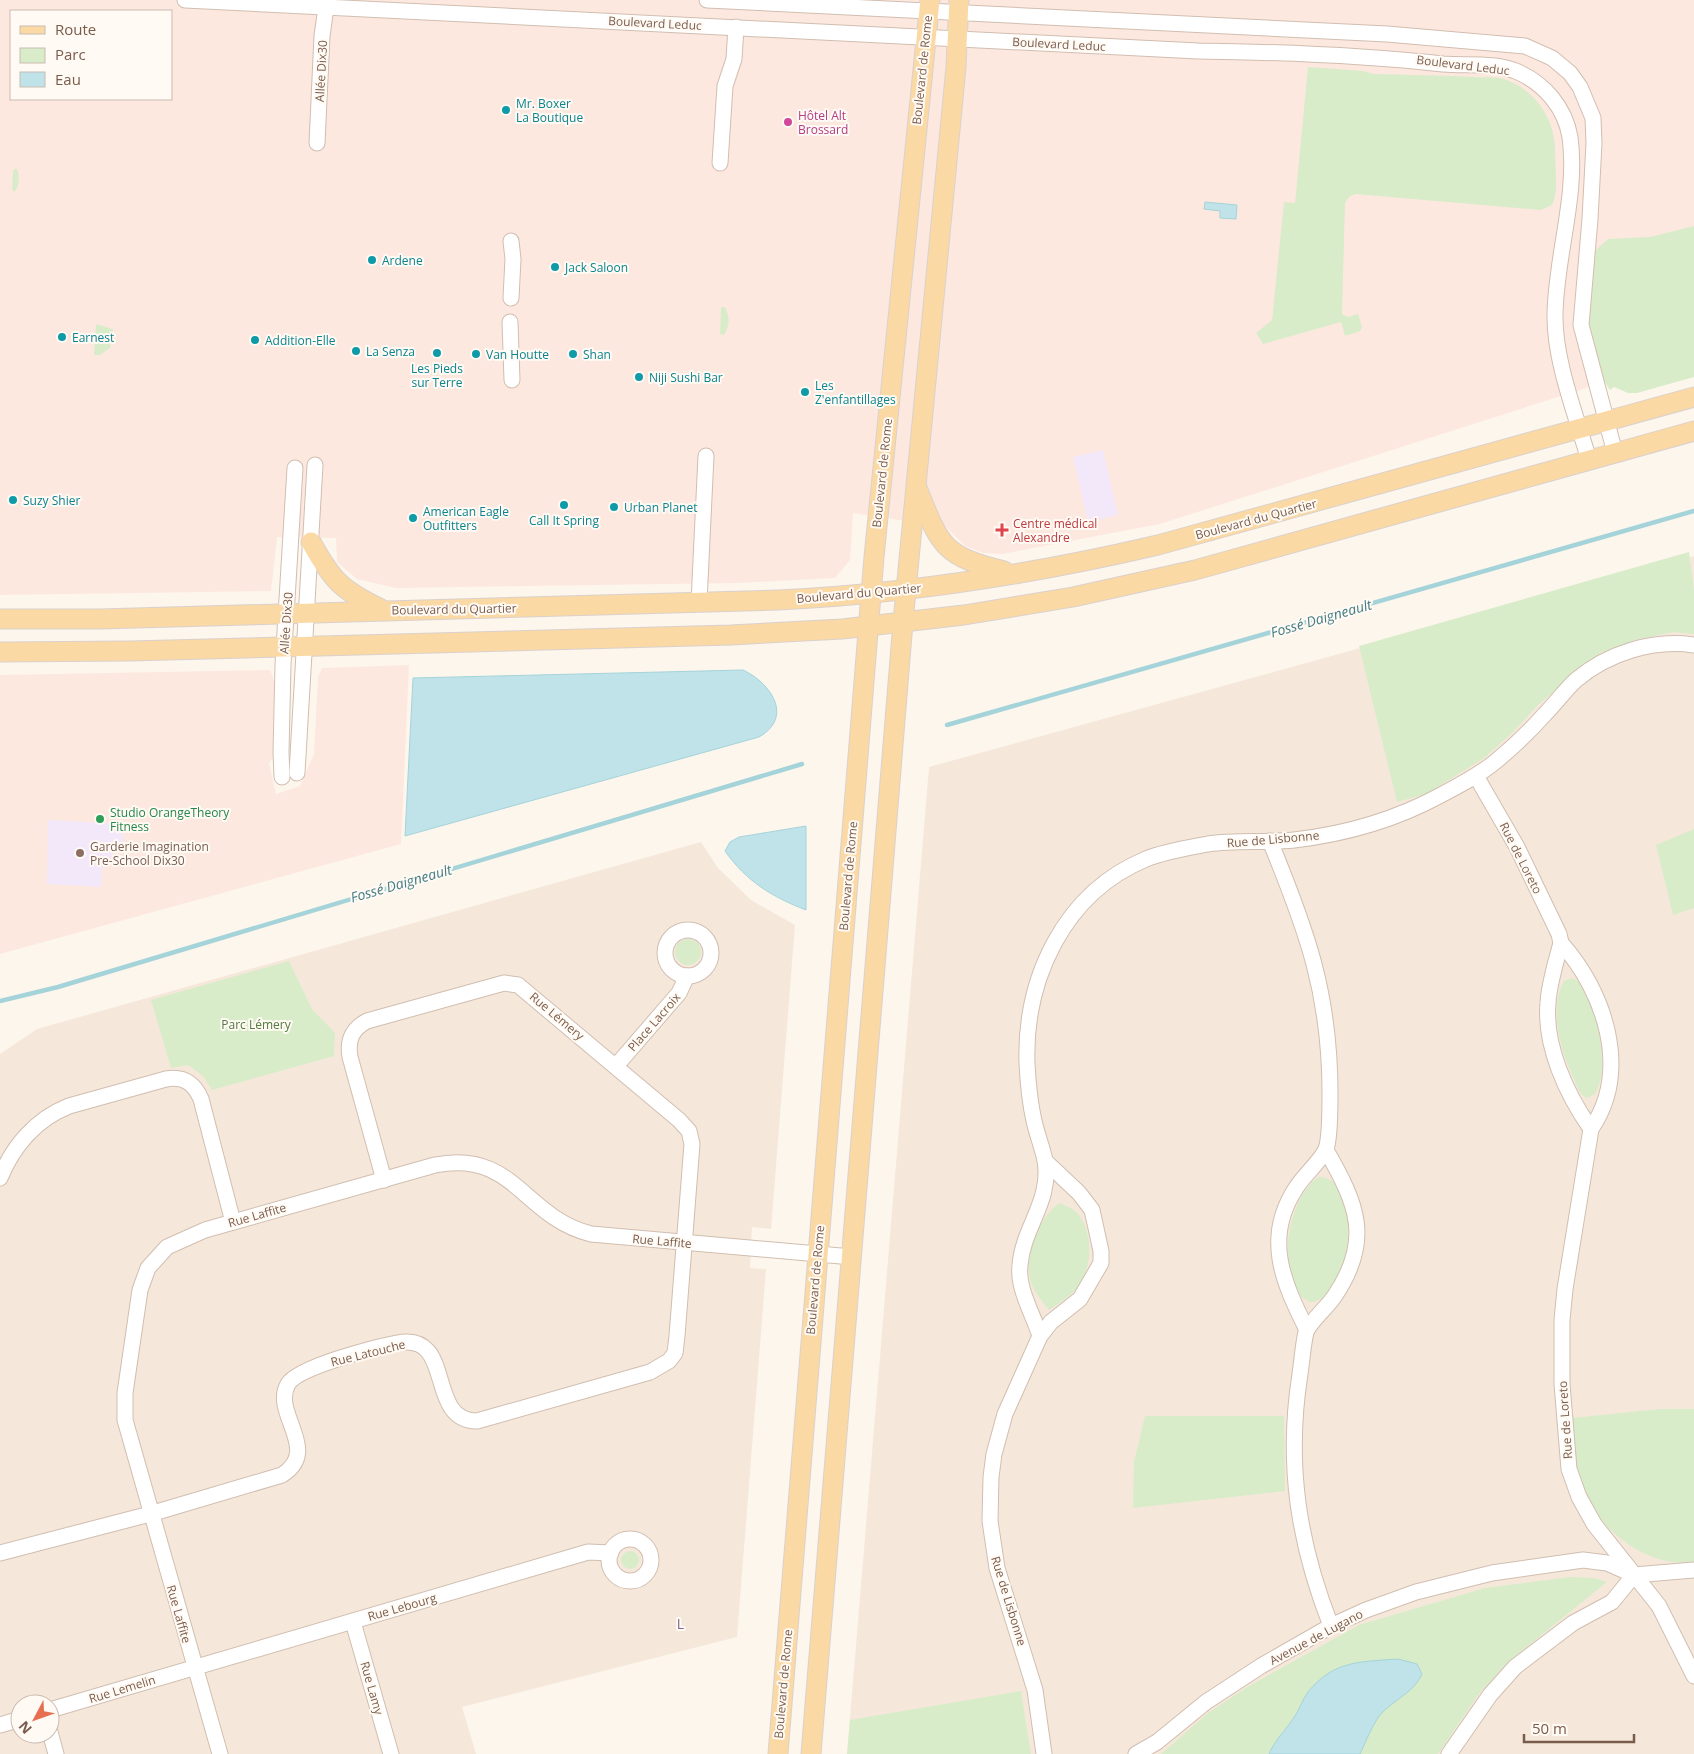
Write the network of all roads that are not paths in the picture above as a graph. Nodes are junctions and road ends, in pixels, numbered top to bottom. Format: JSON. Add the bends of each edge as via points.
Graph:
{"nodes":[{"id":1,"x":185,"y":0,"type":"edge"},
{"id":2,"x":706,"y":0,"type":"edge"},
{"id":3,"x":326,"y":4,"type":"edge"},
{"id":4,"x":929,"y":6,"type":"edge"},
{"id":5,"x":959,"y":7,"type":"edge"},
{"id":6,"x":736,"y":27,"type":"junction"},
{"id":7,"x":926,"y":37,"type":"junction"},
{"id":8,"x":958,"y":39,"type":"junction"},
{"id":9,"x":317,"y":143,"type":"dead end"},
{"id":10,"x":720,"y":163,"type":"dead end"},
{"id":11,"x":511,"y":241,"type":"dead end"},
{"id":12,"x":511,"y":298,"type":"dead end"},
{"id":13,"x":510,"y":322,"type":"dead end"},
{"id":14,"x":512,"y":380,"type":"dead end"},
{"id":15,"x":1694,"y":397,"type":"edge"},
{"id":16,"x":1606,"y":422,"type":"junction"},
{"id":17,"x":1580,"y":429,"type":"junction"},
{"id":18,"x":1694,"y":431,"type":"edge"},
{"id":19,"x":1615,"y":453,"type":"junction"},
{"id":20,"x":706,"y":456,"type":"dead end"},
{"id":21,"x":1589,"y":460,"type":"junction"},
{"id":22,"x":315,"y":465,"type":"dead end"},
{"id":23,"x":295,"y":468,"type":"dead end"},
{"id":24,"x":916,"y":485,"type":"junction"},
{"id":25,"x":311,"y":542,"type":"junction"},
{"id":26,"x":1013,"y":574,"type":"junction"},
{"id":27,"x":906,"y":589,"type":"junction"},
{"id":28,"x":871,"y":593,"type":"junction"},
{"id":29,"x":699,"y":602,"type":"junction"},
{"id":30,"x":384,"y":611,"type":"junction"},
{"id":31,"x":287,"y":614,"type":"junction"},
{"id":32,"x":307,"y":614,"type":"junction"},
{"id":33,"x":0,"y":619,"type":"edge"},
{"id":34,"x":903,"y":622,"type":"junction"},
{"id":35,"x":869,"y":626,"type":"junction"},
{"id":36,"x":1694,"y":645,"type":"edge"},
{"id":37,"x":284,"y":647,"type":"junction"},
{"id":38,"x":305,"y":647,"type":"junction"},
{"id":39,"x":0,"y":652,"type":"edge"},
{"id":40,"x":297,"y":773,"type":"dead end"},
{"id":41,"x":1476,"y":776,"type":"junction"},
{"id":42,"x":282,"y":777,"type":"dead end"},
{"id":43,"x":1270,"y":841,"type":"junction"},
{"id":44,"x":1561,"y":943,"type":"junction"},
{"id":45,"x":687,"y":976,"type":"dead end"},
{"id":46,"x":616,"y":1066,"type":"junction"},
{"id":47,"x":1591,"y":1129,"type":"junction"},
{"id":48,"x":1326,"y":1150,"type":"junction"},
{"id":49,"x":1045,"y":1162,"type":"junction"},
{"id":50,"x":0,"y":1178,"type":"edge"},
{"id":51,"x":384,"y":1180,"type":"junction"},
{"id":52,"x":233,"y":1222,"type":"junction"},
{"id":53,"x":685,"y":1243,"type":"junction"},
{"id":54,"x":818,"y":1254,"type":"junction"},
{"id":55,"x":852,"y":1256,"type":"junction"},
{"id":56,"x":1307,"y":1330,"type":"junction"},
{"id":57,"x":1040,"y":1336,"type":"junction"},
{"id":58,"x":150,"y":1514,"type":"junction"},
{"id":59,"x":0,"y":1553,"type":"edge"},
{"id":60,"x":611,"y":1553,"type":"dead end"},
{"id":61,"x":1694,"y":1570,"type":"edge"},
{"id":62,"x":1634,"y":1575,"type":"junction"},
{"id":63,"x":353,"y":1622,"type":"junction"},
{"id":64,"x":1331,"y":1626,"type":"junction"},
{"id":65,"x":194,"y":1667,"type":"junction"},
{"id":66,"x":1694,"y":1676,"type":"edge"},
{"id":67,"x":60,"y":1707,"type":"edge"},
{"id":68,"x":220,"y":1754,"type":"edge"},
{"id":69,"x":391,"y":1754,"type":"edge"},
{"id":70,"x":778,"y":1754,"type":"edge"},
{"id":71,"x":811,"y":1754,"type":"edge"},
{"id":72,"x":1044,"y":1754,"type":"edge"},
{"id":73,"x":1137,"y":1754,"type":"edge"},
{"id":74,"x":1449,"y":1754,"type":"edge"}],
"edges":[{"from":1,"to":3,"type":"street","name":"Boulevard Leduc"},
{"from":2,"to":4,"type":"street","name":"Boulevard Leduc"},
{"from":3,"to":6,"type":"street","name":"Boulevard Leduc"},
{"from":3,"to":9,"type":"street","name":"Allée Dix30"},
{"from":4,"to":5,"type":"street","name":"Boulevard Leduc"},
{"from":4,"to":7,"type":"main road","name":"Boulevard de Rome"},
{"from":5,"to":8,"type":"main road"},
{"from":5,"to":16,"type":"street","name":"Boulevard Leduc","via":[[1526,46],[1552,58],[1576,80],[1593,118],[1593,171],[1581,325]]},
{"from":6,"to":7,"type":"street","name":"Boulevard Leduc"},
{"from":6,"to":10,"type":"street","via":[[734,59],[725,86]]},
{"from":7,"to":8,"type":"street","name":"Boulevard Leduc"},
{"from":7,"to":28,"type":"main road","name":"Boulevard de Rome"},
{"from":8,"to":17,"type":"street","name":"Boulevard Leduc","via":[[1388,57],[1493,66],[1528,77],[1558,105],[1570,138],[1570,190],[1555,316],[1557,344]]},
{"from":8,"to":24,"type":"main road"},
{"from":11,"to":12,"type":"street"},
{"from":13,"to":14,"type":"street"},
{"from":15,"to":16,"type":"main road","name":"Boulevard du Quartier"},
{"from":16,"to":17,"type":"main road","name":"Boulevard du Quartier"},
{"from":16,"to":19,"type":"street","name":"Boulevard Leduc"},
{"from":17,"to":21,"type":"street","name":"Boulevard Leduc"},
{"from":17,"to":26,"type":"main road","name":"Boulevard du Quartier","via":[[1188,537]]},
{"from":18,"to":19,"type":"main road"},
{"from":19,"to":21,"type":"main road"},
{"from":20,"to":29,"type":"street"},
{"from":21,"to":34,"type":"main road","via":[[1145,582],[1038,603]]},
{"from":22,"to":25,"type":"street","name":"Allée Dix30"},
{"from":23,"to":31,"type":"street","name":"Allée Dix30"},
{"from":24,"to":26,"type":"main road","via":[[933,526],[948,547],[973,563]]},
{"from":24,"to":27,"type":"main road"},
{"from":25,"to":30,"type":"main road","via":[[337,583],[352,595]]},
{"from":25,"to":32,"type":"street","name":"Allée Dix30"},
{"from":26,"to":27,"type":"main road","name":"Boulevard du Quartier"},
{"from":27,"to":28,"type":"main road","name":"Boulevard du Quartier"},
{"from":27,"to":34,"type":"main road"},
{"from":28,"to":29,"type":"main road","name":"Boulevard du Quartier"},
{"from":28,"to":35,"type":"main road","name":"Boulevard de Rome"},
{"from":29,"to":30,"type":"main road","name":"Boulevard du Quartier"},
{"from":30,"to":32,"type":"main road","name":"Boulevard du Quartier"},
{"from":31,"to":32,"type":"main road","name":"Boulevard du Quartier"},
{"from":31,"to":33,"type":"main road","name":"Boulevard du Quartier"},
{"from":31,"to":37,"type":"street","name":"Allée Dix30"},
{"from":32,"to":38,"type":"street","name":"Allée Dix30"},
{"from":34,"to":35,"type":"main road"},
{"from":34,"to":55,"type":"main road"},
{"from":35,"to":38,"type":"main road","via":[[731,635]]},
{"from":35,"to":54,"type":"main road","name":"Boulevard de Rome"},
{"from":36,"to":41,"type":"street","name":"Rue de Lisbonne","via":[[1651,645],[1602,663],[1576,681],[1509,749]]},
{"from":37,"to":38,"type":"main road"},
{"from":37,"to":39,"type":"main road"},
{"from":37,"to":42,"type":"street","name":"Allée Dix30"},
{"from":38,"to":40,"type":"street","name":"Allée Dix30"},
{"from":41,"to":43,"type":"street","name":"Rue de Lisbonne","via":[[1400,815],[1360,828]]},
{"from":41,"to":44,"type":"street","name":"Rue de Loreto","via":[[1525,863]]},
{"from":43,"to":48,"type":"street","via":[[1310,943],[1325,1008],[1330,1066]]},
{"from":43,"to":49,"type":"street","name":"Rue de Lisbonne","via":[[1211,844],[1146,859],[1101,886],[1062,928],[1037,982],[1027,1052],[1031,1104]]},
{"from":44,"to":47,"type":"street","via":[[1548,1001],[1550,1038],[1576,1108]]},
{"from":44,"to":47,"type":"street","name":"Rue de Loreto","via":[[1586,976],[1608,1032],[1611,1066],[1607,1099]]},
{"from":45,"to":46,"type":"street","name":"Place Lacroix","via":[[679,993]]},
{"from":46,"to":51,"type":"street","name":"Rue Lémery","via":[[533,994],[509,982],[362,1024],[349,1040],[350,1057]]},
{"from":46,"to":53,"type":"street","name":"Rue Lémery","via":[[679,1120],[691,1138]]},
{"from":47,"to":62,"type":"street","name":"Rue de Loreto","via":[[1565,1289],[1562,1345],[1564,1424],[1569,1469],[1579,1497],[1594,1524]]},
{"from":48,"to":56,"type":"street","via":[[1287,1202],[1279,1235],[1281,1271]]},
{"from":48,"to":56,"type":"street","via":[[1354,1206],[1356,1242],[1344,1282]]},
{"from":49,"to":57,"type":"street","name":"Rue de Lisbonne","via":[[1044,1196],[1030,1226],[1020,1264],[1023,1288]]},
{"from":49,"to":57,"type":"street","name":"Rue de Lisbonne","via":[[1092,1210],[1101,1263],[1080,1299],[1051,1322]]},
{"from":50,"to":52,"type":"street","via":[[23,1139],[54,1113],[166,1079],[180,1078],[194,1086],[201,1099]]},
{"from":51,"to":52,"type":"street","name":"Rue Laffite"},
{"from":51,"to":53,"type":"street","name":"Rue Laffite","via":[[449,1163],[478,1164],[498,1172],[550,1216],[579,1231]]},
{"from":52,"to":58,"type":"street","name":"Rue Laffite","via":[[190,1235],[167,1247],[148,1268],[140,1290],[124,1411]]},
{"from":53,"to":54,"type":"street","name":"Rue Laffite"},
{"from":53,"to":58,"type":"street","name":"Rue Latouche","via":[[676,1348],[670,1362],[658,1369],[471,1421],[458,1416],[450,1408],[430,1352],[415,1343],[397,1343],[311,1368],[288,1383],[285,1400],[298,1454],[287,1472]]},
{"from":54,"to":55,"type":"street","name":"Rue Laffite"},
{"from":54,"to":70,"type":"main road","name":"Boulevard de Rome"},
{"from":55,"to":71,"type":"main road"},
{"from":56,"to":64,"type":"street","via":[[1294,1411],[1296,1497],[1312,1572]]},
{"from":57,"to":72,"type":"street","name":"Rue de Lisbonne","via":[[999,1432],[991,1476],[990,1512],[997,1568],[1035,1690]]},
{"from":58,"to":59,"type":"street","name":"Rue Latouche"},
{"from":58,"to":65,"type":"street","name":"Rue Laffite"},
{"from":60,"to":63,"type":"street","name":"Rue Lebourg","via":[[588,1552]]},
{"from":61,"to":62,"type":"street","name":"Avenue de Lugano"},
{"from":62,"to":64,"type":"street","name":"Avenue de Lugano","via":[[1607,1563],[1583,1560],[1501,1572],[1416,1592]]},
{"from":62,"to":66,"type":"street","name":"Rue de Loreto","via":[[1659,1606]]},
{"from":62,"to":74,"type":"street","via":[[1612,1602],[1573,1623],[1515,1667],[1469,1722]]},
{"from":63,"to":65,"type":"street","name":"Rue Lebourg"},
{"from":63,"to":69,"type":"street","name":"Rue Lamy"},
{"from":64,"to":73,"type":"street","name":"Avenue de Lugano","via":[[1206,1702]]},
{"from":65,"to":67,"type":"street","name":"Rue Lemelin"},
{"from":65,"to":68,"type":"street","name":"Rue Laffite"}]}
